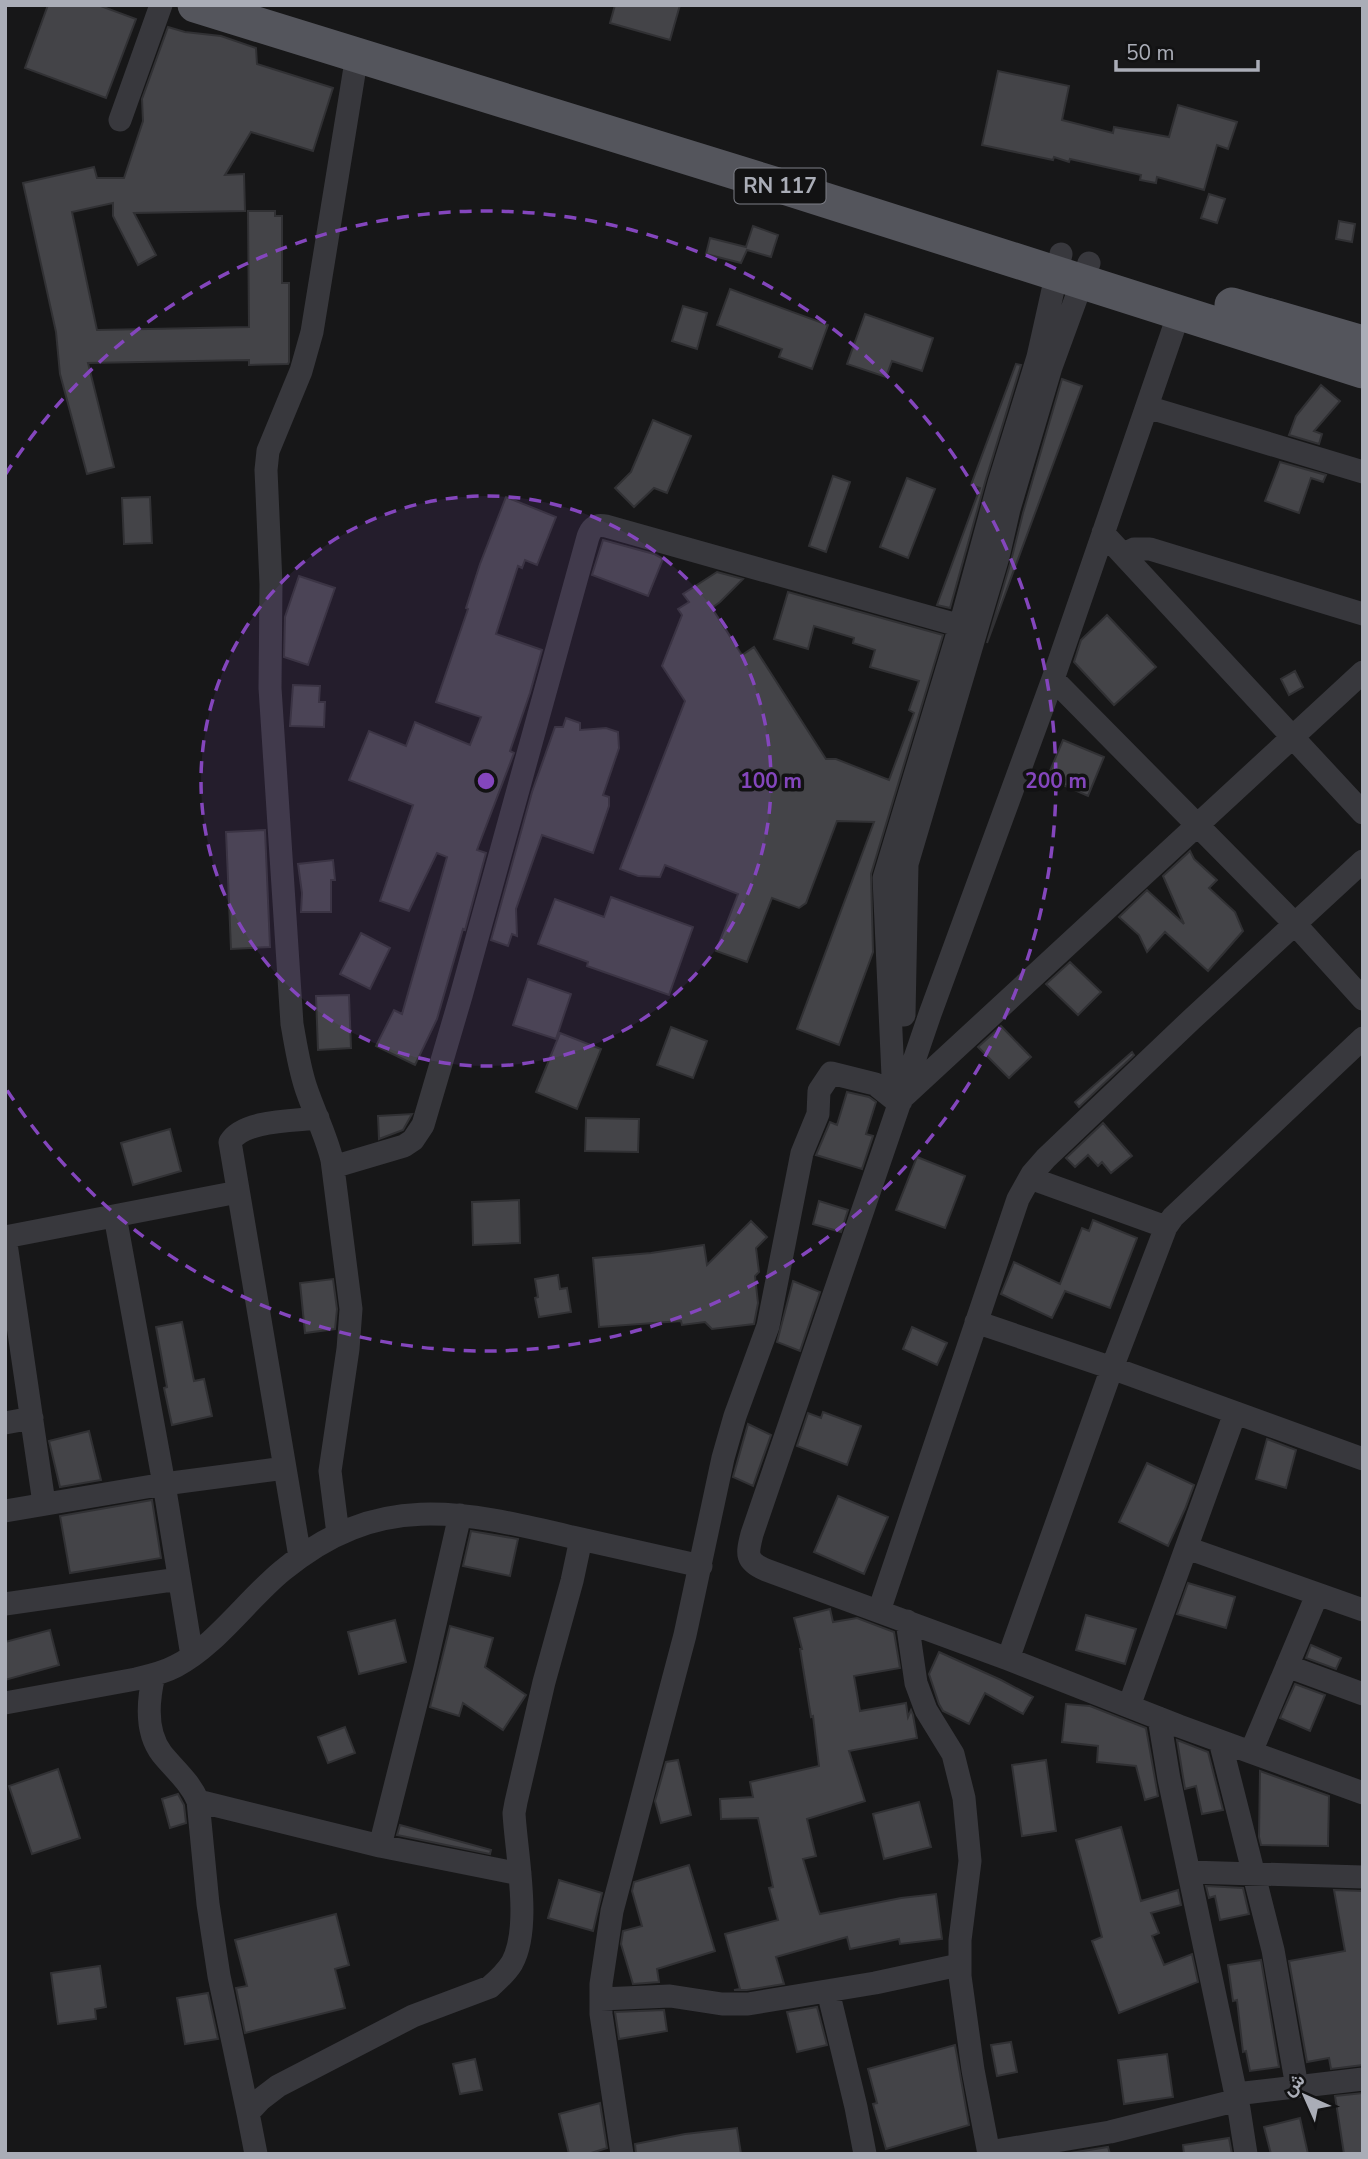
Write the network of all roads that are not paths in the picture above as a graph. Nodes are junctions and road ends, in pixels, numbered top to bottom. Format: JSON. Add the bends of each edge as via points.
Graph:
{"nodes":[{"id":1,"x":161,"y":5,"type":"edge"},
{"id":2,"x":195,"y":5,"type":"edge"},
{"id":3,"x":256,"y":5,"type":"edge"},
{"id":4,"x":357,"y":55,"type":"junction"},
{"id":5,"x":120,"y":120,"type":"dead end"},
{"id":6,"x":1072,"y":269,"type":"junction"},
{"id":7,"x":1179,"y":313,"type":"junction"},
{"id":8,"x":1363,"y":343,"type":"edge"},
{"id":9,"x":1363,"y":371,"type":"edge"},
{"id":10,"x":1147,"y":407,"type":"junction"},
{"id":11,"x":1363,"y":472,"type":"edge"},
{"id":12,"x":1103,"y":533,"type":"junction"},
{"id":13,"x":1124,"y":554,"type":"junction"},
{"id":14,"x":1363,"y":614,"type":"edge"},
{"id":15,"x":968,"y":628,"type":"junction"},
{"id":16,"x":1363,"y":672,"type":"edge"},
{"id":17,"x":1054,"y":679,"type":"junction"},
{"id":18,"x":1292,"y":737,"type":"junction"},
{"id":19,"x":1363,"y":813,"type":"edge"},
{"id":20,"x":1197,"y":824,"type":"junction"},
{"id":21,"x":1363,"y":861,"type":"edge"},
{"id":22,"x":1295,"y":924,"type":"junction"},
{"id":23,"x":1363,"y":999,"type":"edge"},
{"id":24,"x":1363,"y":1038,"type":"edge"},
{"id":25,"x":902,"y":1099,"type":"junction"},
{"id":26,"x":318,"y":1118,"type":"junction"},
{"id":27,"x":333,"y":1167,"type":"junction"},
{"id":28,"x":1030,"y":1178,"type":"junction"},
{"id":29,"x":238,"y":1192,"type":"junction"},
{"id":30,"x":116,"y":1216,"type":"junction"},
{"id":31,"x":1166,"y":1227,"type":"junction"},
{"id":32,"x":5,"y":1237,"type":"edge"},
{"id":33,"x":976,"y":1322,"type":"junction"},
{"id":34,"x":1112,"y":1367,"type":"junction"},
{"id":35,"x":1235,"y":1413,"type":"junction"},
{"id":36,"x":32,"y":1418,"type":"junction"},
{"id":37,"x":5,"y":1423,"type":"edge"},
{"id":38,"x":1363,"y":1459,"type":"edge"},
{"id":39,"x":285,"y":1468,"type":"junction"},
{"id":40,"x":164,"y":1484,"type":"junction"},
{"id":41,"x":44,"y":1503,"type":"junction"},
{"id":42,"x":5,"y":1511,"type":"edge"},
{"id":43,"x":460,"y":1515,"type":"junction"},
{"id":44,"x":338,"y":1534,"type":"junction"},
{"id":45,"x":581,"y":1539,"type":"junction"},
{"id":46,"x":1186,"y":1548,"type":"junction"},
{"id":47,"x":300,"y":1557,"type":"junction"},
{"id":48,"x":701,"y":1566,"type":"junction"},
{"id":49,"x":179,"y":1579,"type":"junction"},
{"id":50,"x":1317,"y":1595,"type":"junction"},
{"id":51,"x":5,"y":1604,"type":"edge"},
{"id":52,"x":1363,"y":1610,"type":"edge"},
{"id":53,"x":879,"y":1611,"type":"junction"},
{"id":54,"x":907,"y":1621,"type":"junction"},
{"id":55,"x":192,"y":1656,"type":"junction"},
{"id":56,"x":1008,"y":1659,"type":"junction"},
{"id":57,"x":1287,"y":1666,"type":"junction"},
{"id":58,"x":154,"y":1675,"type":"junction"},
{"id":59,"x":1363,"y":1694,"type":"edge"},
{"id":60,"x":5,"y":1703,"type":"edge"},
{"id":61,"x":1129,"y":1706,"type":"junction"},
{"id":62,"x":1159,"y":1718,"type":"junction"},
{"id":63,"x":1220,"y":1741,"type":"junction"},
{"id":64,"x":1251,"y":1752,"type":"junction"},
{"id":65,"x":1363,"y":1793,"type":"edge"},
{"id":66,"x":198,"y":1801,"type":"junction"},
{"id":67,"x":380,"y":1846,"type":"junction"},
{"id":68,"x":1189,"y":1872,"type":"junction"},
{"id":69,"x":520,"y":1874,"type":"junction"},
{"id":70,"x":1255,"y":1875,"type":"junction"},
{"id":71,"x":1363,"y":1877,"type":"edge"},
{"id":72,"x":959,"y":1965,"type":"junction"},
{"id":73,"x":828,"y":1991,"type":"junction"},
{"id":74,"x":601,"y":1999,"type":"junction"},
{"id":75,"x":1363,"y":2079,"type":"edge"},
{"id":76,"x":1297,"y":2087,"type":"junction"},
{"id":77,"x":1237,"y":2097,"type":"junction"},
{"id":78,"x":248,"y":2113,"type":"junction"},
{"id":79,"x":1111,"y":2143,"type":"edge"},
{"id":80,"x":989,"y":2153,"type":"edge"},
{"id":81,"x":256,"y":2154,"type":"edge"},
{"id":82,"x":622,"y":2154,"type":"edge"},
{"id":83,"x":865,"y":2154,"type":"edge"},
{"id":84,"x":1246,"y":2154,"type":"edge"}],
"edges":[{"from":1,"to":5,"type":"street"},
{"from":2,"to":4,"type":"main road","number":"RN 117"},
{"from":3,"to":6,"type":"main road","number":"RN 117","via":[[592,107]]},
{"from":4,"to":6,"type":"main road","number":"RN 117","via":[[784,187]]},
{"from":4,"to":26,"type":"street","via":[[312,332],[268,450],[266,470],[270,688],[292,1024]]},
{"from":6,"to":7,"type":"main road","number":"RN 117"},
{"from":6,"to":8,"type":"main road","number":"RN 117"},
{"from":6,"to":15,"type":"street","via":[[1038,357],[999,483]]},
{"from":7,"to":9,"type":"main road","number":"RN 117"},
{"from":7,"to":10,"type":"street"},
{"from":10,"to":11,"type":"street"},
{"from":10,"to":12,"type":"street"},
{"from":12,"to":13,"type":"street"},
{"from":12,"to":17,"type":"street"},
{"from":13,"to":14,"type":"street","via":[[1150,549]]},
{"from":13,"to":18,"type":"street"},
{"from":15,"to":25,"type":"street","via":[[898,862],[884,878],[893,1076]]},
{"from":15,"to":27,"type":"street","via":[[606,526],[592,528],[423,1125],[404,1146]]},
{"from":16,"to":18,"type":"street"},
{"from":17,"to":20,"type":"street"},
{"from":17,"to":25,"type":"street"},
{"from":18,"to":19,"type":"street"},
{"from":18,"to":20,"type":"street"},
{"from":20,"to":22,"type":"street"},
{"from":20,"to":25,"type":"street"},
{"from":21,"to":22,"type":"street"},
{"from":22,"to":23,"type":"street"},
{"from":22,"to":28,"type":"street","via":[[1055,1148]]},
{"from":24,"to":31,"type":"street"},
{"from":25,"to":48,"type":"street","via":[[895,1100],[875,1084],[831,1073],[819,1091],[818,1114],[797,1172],[768,1326],[726,1447]]},
{"from":25,"to":53,"type":"street","via":[[748,1553],[753,1563],[766,1570]]},
{"from":26,"to":27,"type":"street"},
{"from":26,"to":29,"type":"street","via":[[254,1126],[234,1136],[230,1146]]},
{"from":27,"to":44,"type":"street","via":[[351,1309],[330,1471]]},
{"from":28,"to":31,"type":"street"},
{"from":28,"to":33,"type":"street","via":[[1018,1199]]},
{"from":29,"to":30,"type":"street"},
{"from":29,"to":39,"type":"street"},
{"from":30,"to":32,"type":"street"},
{"from":30,"to":40,"type":"street"},
{"from":31,"to":34,"type":"street"},
{"from":32,"to":36,"type":"street"},
{"from":33,"to":34,"type":"street"},
{"from":33,"to":53,"type":"street"},
{"from":34,"to":35,"type":"street"},
{"from":34,"to":56,"type":"street"},
{"from":35,"to":38,"type":"street"},
{"from":35,"to":46,"type":"street"},
{"from":36,"to":37,"type":"street"},
{"from":36,"to":41,"type":"street"},
{"from":39,"to":40,"type":"street"},
{"from":39,"to":47,"type":"street"},
{"from":40,"to":41,"type":"street"},
{"from":40,"to":49,"type":"street"},
{"from":41,"to":42,"type":"street"},
{"from":43,"to":44,"type":"street","via":[[396,1516]]},
{"from":43,"to":45,"type":"street"},
{"from":43,"to":67,"type":"street"},
{"from":44,"to":47,"type":"street"},
{"from":45,"to":48,"type":"street"},
{"from":45,"to":69,"type":"street","via":[[516,1802]]},
{"from":46,"to":50,"type":"street"},
{"from":46,"to":61,"type":"street"},
{"from":47,"to":55,"type":"street"},
{"from":48,"to":74,"type":"street","via":[[612,1911]]},
{"from":49,"to":51,"type":"street"},
{"from":49,"to":55,"type":"street"},
{"from":50,"to":52,"type":"street"},
{"from":50,"to":57,"type":"street"},
{"from":53,"to":54,"type":"street"},
{"from":54,"to":56,"type":"street"},
{"from":54,"to":72,"type":"street","via":[[916,1683],[926,1710],[953,1754],[964,1798],[970,1861]]},
{"from":55,"to":58,"type":"street"},
{"from":56,"to":61,"type":"street"},
{"from":57,"to":59,"type":"street"},
{"from":57,"to":64,"type":"street"},
{"from":58,"to":60,"type":"street"},
{"from":58,"to":66,"type":"street","via":[[149,1702],[154,1741]]},
{"from":61,"to":62,"type":"street"},
{"from":62,"to":63,"type":"street"},
{"from":62,"to":68,"type":"street"},
{"from":63,"to":64,"type":"street"},
{"from":63,"to":70,"type":"street"},
{"from":64,"to":65,"type":"street"},
{"from":66,"to":67,"type":"street"},
{"from":66,"to":78,"type":"street","via":[[219,1976]]},
{"from":67,"to":69,"type":"street"},
{"from":68,"to":70,"type":"street"},
{"from":68,"to":77,"type":"street"},
{"from":69,"to":78,"type":"street","via":[[518,1947],[498,1980],[481,1991],[413,2015],[278,2085]]},
{"from":70,"to":71,"type":"street"},
{"from":70,"to":76,"type":"street"},
{"from":72,"to":73,"type":"street"},
{"from":72,"to":80,"type":"street"},
{"from":73,"to":74,"type":"street","via":[[734,2005],[670,1996]]},
{"from":73,"to":83,"type":"street"},
{"from":74,"to":82,"type":"street"},
{"from":75,"to":76,"type":"street"},
{"from":76,"to":77,"type":"street"},
{"from":77,"to":79,"type":"street"},
{"from":77,"to":84,"type":"street"},
{"from":78,"to":81,"type":"street"},
{"from":79,"to":80,"type":"street"}]}
